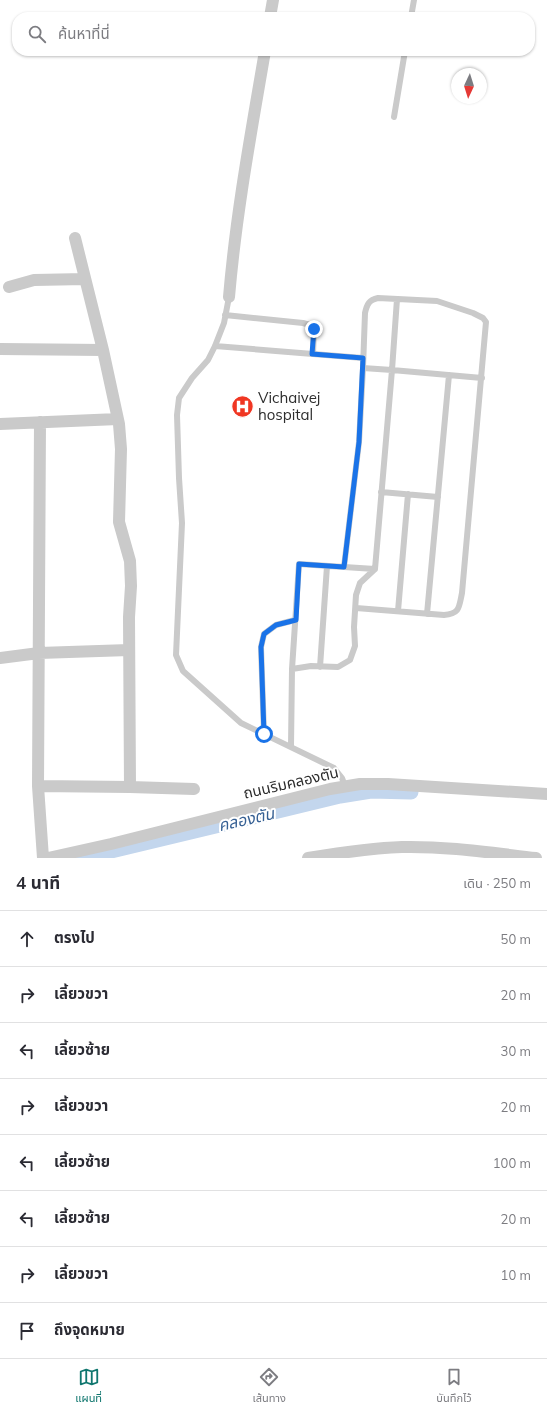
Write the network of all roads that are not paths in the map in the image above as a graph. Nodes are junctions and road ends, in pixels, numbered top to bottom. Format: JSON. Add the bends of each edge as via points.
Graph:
{"nodes":[{"id":1,"x":273,"y":0,"type":"edge"},
{"id":2,"x":414,"y":0,"type":"edge"},
{"id":3,"x":271,"y":12,"type":"edge"},
{"id":4,"x":413,"y":12,"type":"edge"},
{"id":5,"x":264,"y":56,"type":"edge"},
{"id":6,"x":405,"y":56,"type":"edge"},
{"id":7,"x":394,"y":117,"type":"dead end"},
{"id":8,"x":75,"y":238,"type":"dead end"},
{"id":9,"x":85,"y":279,"type":"junction"},
{"id":10,"x":8,"y":287,"type":"dead end"},
{"id":11,"x":229,"y":297,"type":"joint"},
{"id":12,"x":397,"y":299,"type":"junction"},
{"id":13,"x":225,"y":316,"type":"junction"},
{"id":14,"x":215,"y":346,"type":"junction"},
{"id":15,"x":0,"y":349,"type":"edge"},
{"id":16,"x":103,"y":350,"type":"junction"},
{"id":17,"x":312,"y":354,"type":"junction"},
{"id":18,"x":363,"y":358,"type":"junction"},
{"id":19,"x":363,"y":368,"type":"junction"},
{"id":20,"x":392,"y":370,"type":"junction"},
{"id":21,"x":449,"y":375,"type":"junction"},
{"id":22,"x":482,"y":378,"type":"junction"},
{"id":23,"x":118,"y":418,"type":"junction"},
{"id":24,"x":40,"y":422,"type":"junction"},
{"id":25,"x":0,"y":424,"type":"edge"},
{"id":26,"x":382,"y":492,"type":"junction"},
{"id":27,"x":408,"y":494,"type":"junction"},
{"id":28,"x":438,"y":497,"type":"junction"},
{"id":29,"x":327,"y":566,"type":"junction"},
{"id":30,"x":344,"y":567,"type":"junction"},
{"id":31,"x":374,"y":569,"type":"junction"},
{"id":32,"x":356,"y":608,"type":"junction"},
{"id":33,"x":398,"y":611,"type":"junction"},
{"id":34,"x":427,"y":614,"type":"junction"},
{"id":35,"x":296,"y":620,"type":"junction"},
{"id":36,"x":129,"y":650,"type":"junction"},
{"id":37,"x":39,"y":653,"type":"junction"},
{"id":38,"x":0,"y":658,"type":"edge"},
{"id":39,"x":320,"y":667,"type":"junction"},
{"id":40,"x":292,"y":669,"type":"junction"},
{"id":41,"x":264,"y":734,"type":"junction"},
{"id":42,"x":290,"y":746,"type":"junction"},
{"id":43,"x":38,"y":786,"type":"junction"},
{"id":44,"x":345,"y":786,"type":"junction"},
{"id":45,"x":130,"y":787,"type":"junction"},
{"id":46,"x":194,"y":789,"type":"dead end"},
{"id":47,"x":547,"y":794,"type":"edge"},
{"id":48,"x":493,"y":855,"type":"edge"},
{"id":49,"x":43,"y":858,"type":"edge"},
{"id":50,"x":48,"y":858,"type":"edge"},
{"id":51,"x":308,"y":858,"type":"edge"},
{"id":52,"x":536,"y":858,"type":"edge"}],
"edges":[{"from":1,"to":3,"type":"street"},
{"from":2,"to":4,"type":"lane"},
{"from":5,"to":11,"type":"street","via":[[244,172]]},
{"from":6,"to":7,"type":"lane"},
{"from":8,"to":9,"type":"street"},
{"from":9,"to":10,"type":"street","via":[[34,280]]},
{"from":9,"to":16,"type":"street"},
{"from":11,"to":13,"type":"lane"},
{"from":12,"to":18,"type":"lane","via":[[372,299],[367,305],[364,313]]},
{"from":12,"to":20,"type":"lane"},
{"from":12,"to":22,"type":"lane","via":[[437,302],[483,318],[486,330]]},
{"from":13,"to":14,"type":"lane"},
{"from":13,"to":17,"type":"lane","via":[[304,322],[314,329]]},
{"from":14,"to":17,"type":"lane"},
{"from":14,"to":41,"type":"lane","via":[[208,360],[179,398],[176,415],[182,522],[176,655],[183,671],[241,723]]},
{"from":15,"to":16,"type":"street"},
{"from":16,"to":23,"type":"street"},
{"from":17,"to":18,"type":"lane"},
{"from":18,"to":19,"type":"lane"},
{"from":19,"to":20,"type":"lane"},
{"from":19,"to":30,"type":"lane","via":[[359,442]]},
{"from":20,"to":21,"type":"lane"},
{"from":20,"to":26,"type":"lane"},
{"from":21,"to":22,"type":"lane"},
{"from":21,"to":28,"type":"lane"},
{"from":22,"to":34,"type":"lane","via":[[459,609],[453,614]]},
{"from":23,"to":24,"type":"street"},
{"from":23,"to":36,"type":"street","via":[[121,449],[119,522],[131,567]]},
{"from":24,"to":25,"type":"street"},
{"from":24,"to":37,"type":"street"},
{"from":26,"to":27,"type":"lane"},
{"from":26,"to":31,"type":"lane"},
{"from":27,"to":28,"type":"lane"},
{"from":27,"to":33,"type":"lane"},
{"from":28,"to":34,"type":"lane"},
{"from":29,"to":30,"type":"lane"},
{"from":29,"to":35,"type":"lane","via":[[299,564]]},
{"from":29,"to":39,"type":"lane"},
{"from":30,"to":31,"type":"lane"},
{"from":31,"to":32,"type":"lane","via":[[360,583],[356,595]]},
{"from":32,"to":33,"type":"lane"},
{"from":32,"to":39,"type":"lane","via":[[355,646],[350,660],[338,667]]},
{"from":33,"to":34,"type":"lane"},
{"from":35,"to":40,"type":"lane"},
{"from":35,"to":41,"type":"lane","via":[[276,625],[264,634],[261,647]]},
{"from":36,"to":37,"type":"street"},
{"from":36,"to":45,"type":"street"},
{"from":37,"to":38,"type":"street"},
{"from":37,"to":43,"type":"street"},
{"from":39,"to":40,"type":"lane"},
{"from":40,"to":42,"type":"lane"},
{"from":41,"to":42,"type":"lane"},
{"from":42,"to":44,"type":"lane","via":[[334,768]]},
{"from":43,"to":45,"type":"street"},
{"from":43,"to":49,"type":"street"},
{"from":44,"to":47,"type":"street","name":"ถนนริมคลองตัน","via":[[388,784]]},
{"from":44,"to":50,"type":"street","name":"ถนนริมคลองตัน"},
{"from":45,"to":46,"type":"street"},
{"from":48,"to":51,"type":"street","via":[[403,847],[364,849]]},
{"from":48,"to":52,"type":"street"}]}
